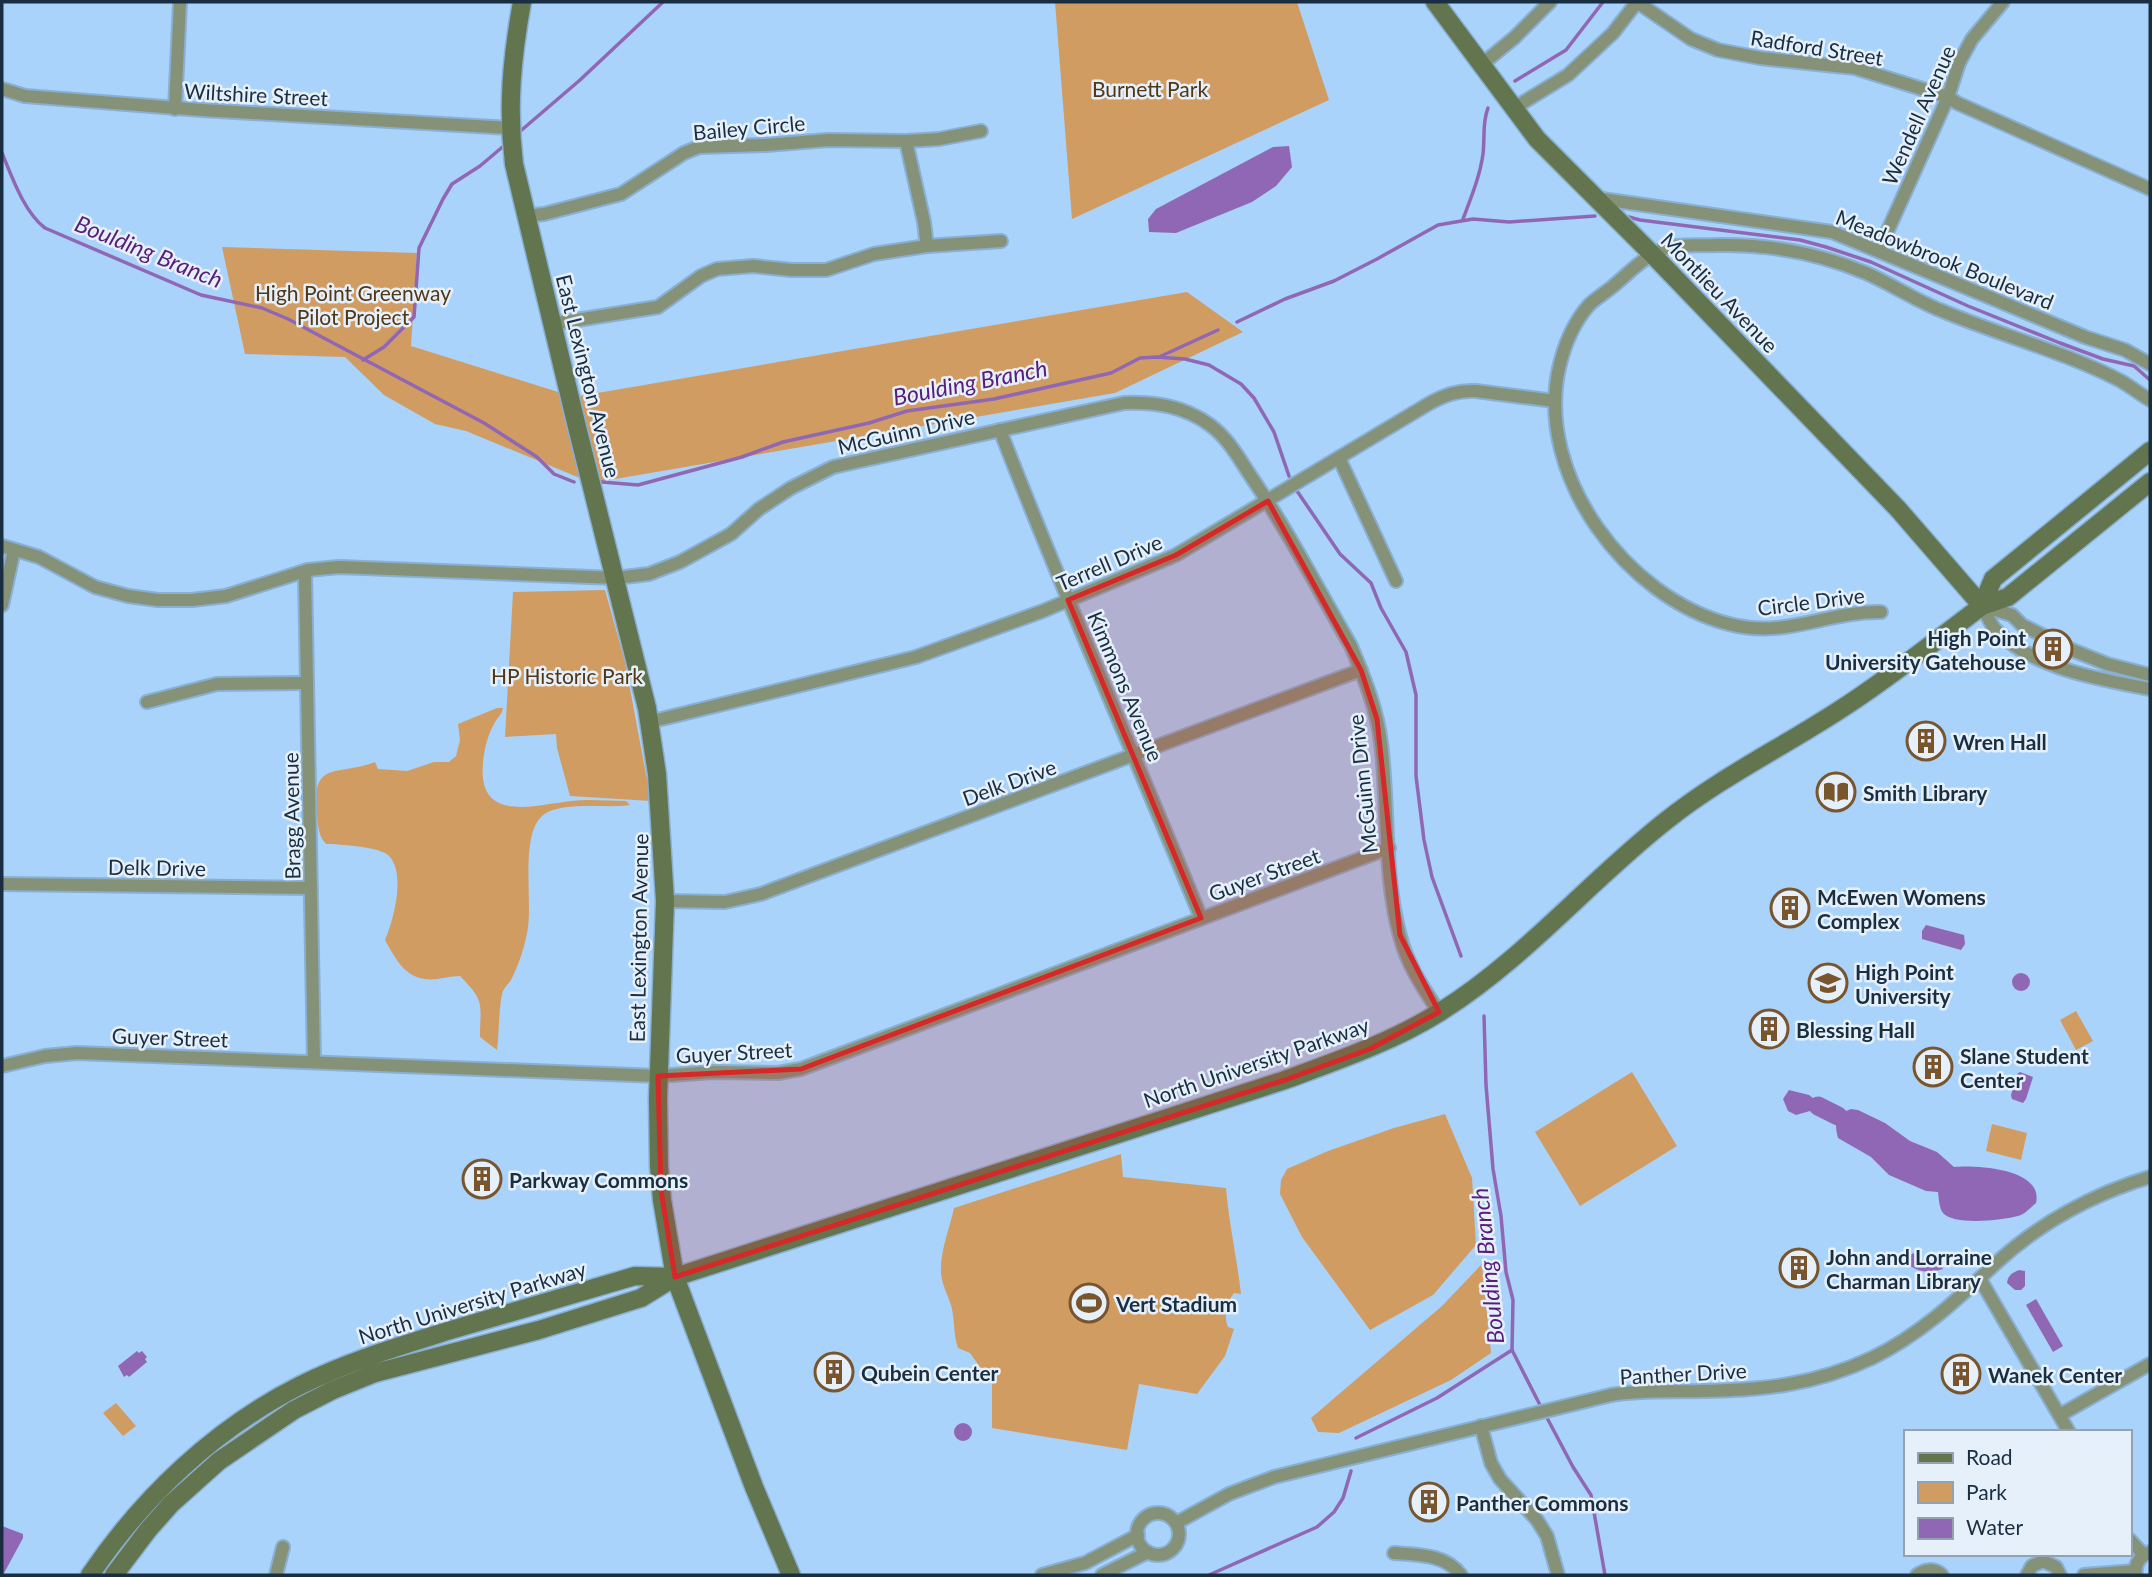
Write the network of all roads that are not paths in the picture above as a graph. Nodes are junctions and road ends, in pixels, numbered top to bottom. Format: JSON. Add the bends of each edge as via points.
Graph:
{"nodes":[{"id":1,"x":180,"y":2,"type":"edge"},
{"id":2,"x":522,"y":2,"type":"edge"},
{"id":3,"x":1435,"y":2,"type":"edge"},
{"id":4,"x":1550,"y":2,"type":"edge"},
{"id":5,"x":1637,"y":2,"type":"edge"},
{"id":6,"x":2003,"y":2,"type":"edge"},
{"id":7,"x":1481,"y":65,"type":"junction"},
{"id":8,"x":2,"y":89,"type":"edge"},
{"id":9,"x":1948,"y":97,"type":"junction"},
{"id":10,"x":175,"y":108,"type":"junction"},
{"id":11,"x":1514,"y":108,"type":"junction"},
{"id":12,"x":510,"y":128,"type":"junction"},
{"id":13,"x":981,"y":131,"type":"dead end"},
{"id":14,"x":906,"y":141,"type":"junction"},
{"id":15,"x":2150,"y":188,"type":"edge"},
{"id":16,"x":1593,"y":197,"type":"junction"},
{"id":17,"x":525,"y":216,"type":"junction"},
{"id":18,"x":1000,"y":241,"type":"dead end"},
{"id":19,"x":927,"y":246,"type":"junction"},
{"id":20,"x":1879,"y":250,"type":"junction"},
{"id":21,"x":1652,"y":254,"type":"junction"},
{"id":22,"x":552,"y":324,"type":"junction"},
{"id":23,"x":2150,"y":364,"type":"edge"},
{"id":24,"x":2150,"y":400,"type":"edge"},
{"id":25,"x":1555,"y":401,"type":"junction"},
{"id":26,"x":1000,"y":430,"type":"junction"},
{"id":27,"x":2150,"y":451,"type":"edge"},
{"id":28,"x":1339,"y":458,"type":"junction"},
{"id":29,"x":2150,"y":482,"type":"edge"},
{"id":30,"x":1268,"y":501,"type":"junction"},
{"id":31,"x":8,"y":548,"type":"edge"},
{"id":32,"x":308,"y":570,"type":"junction"},
{"id":33,"x":616,"y":578,"type":"junction"},
{"id":34,"x":1396,"y":581,"type":"dead end"},
{"id":35,"x":1069,"y":600,"type":"junction"},
{"id":36,"x":2,"y":605,"type":"edge"},
{"id":37,"x":1982,"y":606,"type":"junction"},
{"id":38,"x":1881,"y":612,"type":"dead end"},
{"id":39,"x":1361,"y":670,"type":"junction"},
{"id":40,"x":2150,"y":675,"type":"edge"},
{"id":41,"x":307,"y":683,"type":"junction"},
{"id":42,"x":2150,"y":689,"type":"edge"},
{"id":43,"x":147,"y":702,"type":"dead end"},
{"id":44,"x":649,"y":722,"type":"junction"},
{"id":45,"x":1135,"y":756,"type":"junction"},
{"id":46,"x":1389,"y":848,"type":"junction"},
{"id":47,"x":2,"y":884,"type":"edge"},
{"id":48,"x":311,"y":888,"type":"junction"},
{"id":49,"x":664,"y":901,"type":"junction"},
{"id":50,"x":1201,"y":918,"type":"junction"},
{"id":51,"x":1439,"y":1012,"type":"junction"},
{"id":52,"x":314,"y":1062,"type":"junction"},
{"id":53,"x":2,"y":1066,"type":"edge"},
{"id":54,"x":658,"y":1076,"type":"junction"},
{"id":55,"x":2150,"y":1177,"type":"edge"},
{"id":56,"x":675,"y":1277,"type":"junction"},
{"id":57,"x":1980,"y":1279,"type":"junction"},
{"id":58,"x":2150,"y":1364,"type":"edge"},
{"id":59,"x":2060,"y":1415,"type":"junction"},
{"id":60,"x":1481,"y":1426,"type":"junction"},
{"id":61,"x":2067,"y":1430,"type":"edge"},
{"id":62,"x":211,"y":1444,"type":"junction"},
{"id":63,"x":147,"y":1502,"type":"junction"},
{"id":64,"x":171,"y":1504,"type":"junction"},
{"id":65,"x":1176,"y":1523,"type":"junction"},
{"id":66,"x":1138,"y":1535,"type":"junction"},
{"id":67,"x":2131,"y":1541,"type":"edge"},
{"id":68,"x":283,"y":1547,"type":"dead end"},
{"id":69,"x":1148,"y":1552,"type":"junction"},
{"id":70,"x":1394,"y":1553,"type":"dead end"},
{"id":71,"x":2147,"y":1554,"type":"edge"},
{"id":72,"x":2135,"y":1573,"type":"edge"},
{"id":73,"x":90,"y":1575,"type":"edge"},
{"id":74,"x":103,"y":1575,"type":"edge"},
{"id":75,"x":114,"y":1575,"type":"edge"},
{"id":76,"x":275,"y":1575,"type":"edge"},
{"id":77,"x":790,"y":1575,"type":"edge"},
{"id":78,"x":1042,"y":1575,"type":"edge"},
{"id":79,"x":1102,"y":1575,"type":"edge"},
{"id":80,"x":1461,"y":1575,"type":"edge"},
{"id":81,"x":1558,"y":1575,"type":"edge"},
{"id":82,"x":1917,"y":1575,"type":"edge"},
{"id":83,"x":1942,"y":1575,"type":"edge"},
{"id":84,"x":2027,"y":1575,"type":"edge"},
{"id":85,"x":2060,"y":1575,"type":"edge"},
{"id":86,"x":2084,"y":1575,"type":"edge"}],
"edges":[{"from":1,"to":10,"type":"street"},
{"from":2,"to":12,"type":"main road","name":"East Lexington Avenue","via":[[510,75]]},
{"from":3,"to":7,"type":"main road","name":"Montlieu Avenue"},
{"from":4,"to":7,"type":"street"},
{"from":5,"to":9,"type":"street","name":"Radford Street","via":[[1691,40],[1718,50],[1855,68]]},
{"from":5,"to":11,"type":"street","via":[[1613,33],[1567,75]]},
{"from":6,"to":9,"type":"street","name":"Wendell Avenue","via":[[1972,39]]},
{"from":7,"to":11,"type":"main road","name":"Montlieu Avenue"},
{"from":8,"to":10,"type":"street","name":"Wiltshire Street","via":[[24,96]]},
{"from":9,"to":15,"type":"street","name":"Radford Street"},
{"from":9,"to":20,"type":"street","name":"Wendell Avenue"},
{"from":10,"to":12,"type":"street","name":"Wiltshire Street"},
{"from":11,"to":16,"type":"main road","name":"Montlieu Avenue"},
{"from":12,"to":17,"type":"main road","name":"East Lexington Avenue"},
{"from":13,"to":14,"type":"street","name":"Bailey Circle"},
{"from":14,"to":17,"type":"street","name":"Bailey Circle","via":[[699,147],[621,194]]},
{"from":14,"to":19,"type":"street"},
{"from":16,"to":20,"type":"street","name":"Meadowbrook Boulevard","via":[[1801,226]]},
{"from":16,"to":21,"type":"main road","name":"Montlieu Avenue"},
{"from":17,"to":22,"type":"main road","name":"East Lexington Avenue"},
{"from":18,"to":19,"type":"street"},
{"from":19,"to":22,"type":"street","via":[[874,254],[825,270],[753,265],[717,269],[658,307]]},
{"from":20,"to":23,"type":"street","name":"Meadowbrook Boulevard"},
{"from":21,"to":24,"type":"street","name":"Meadowbrook Boulevard","via":[[1672,247],[1733,245],[1825,257],[1938,309],[2121,381]]},
{"from":21,"to":25,"type":"street","name":"Circle Drive","via":[[1580,318],[1561,358]]},
{"from":21,"to":37,"type":"main road","name":"Montlieu Avenue","via":[[1898,509]]},
{"from":22,"to":33,"type":"main road","name":"East Lexington Avenue"},
{"from":25,"to":28,"type":"street","name":"Terrell Drive","via":[[1476,391],[1448,394]]},
{"from":25,"to":38,"type":"street","name":"Circle Drive","via":[[1564,459],[1589,514],[1632,569],[1677,603],[1703,616],[1748,628],[1807,625]]},
{"from":26,"to":30,"type":"street","name":"McGuinn Drive","via":[[1124,403],[1171,406],[1198,417],[1226,438]]},
{"from":26,"to":33,"type":"street","name":"McGuinn Drive","via":[[833,467],[791,488],[731,534],[689,558],[649,574]]},
{"from":26,"to":35,"type":"street","name":"Kimmons Avenue"},
{"from":27,"to":37,"type":"main road","name":"North University Parkway","via":[[1993,579]]},
{"from":28,"to":30,"type":"street","name":"Terrell Drive"},
{"from":28,"to":34,"type":"street"},
{"from":29,"to":37,"type":"main road","name":"North University Parkway","via":[[2008,597]]},
{"from":30,"to":35,"type":"street","name":"Terrell Drive","via":[[1177,555]]},
{"from":30,"to":39,"type":"street","name":"McGuinn Drive"},
{"from":31,"to":32,"type":"street","name":"McGuinn Drive","via":[[39,557],[95,587],[158,600],[226,596]]},
{"from":31,"to":36,"type":"street"},
{"from":32,"to":33,"type":"street","name":"McGuinn Drive","via":[[339,567]]},
{"from":32,"to":41,"type":"street","name":"Bragg Avenue"},
{"from":33,"to":44,"type":"main road","name":"East Lexington Avenue"},
{"from":35,"to":44,"type":"street","name":"Terrell Drive","via":[[916,657]]},
{"from":35,"to":45,"type":"street","name":"Kimmons Avenue"},
{"from":37,"to":40,"type":"street","via":[[2012,615],[2022,625],[2107,664]]},
{"from":37,"to":42,"type":"street","via":[[1993,627],[2029,653],[2076,673]]},
{"from":37,"to":51,"type":"main road","name":"North University Parkway","via":[[1844,708],[1713,786],[1666,820],[1527,947]]},
{"from":39,"to":45,"type":"street","name":"Delk Drive"},
{"from":39,"to":46,"type":"street","name":"McGuinn Drive","via":[[1381,743]]},
{"from":41,"to":43,"type":"street","via":[[217,684]]},
{"from":41,"to":48,"type":"street","name":"Bragg Avenue"},
{"from":44,"to":49,"type":"main road","name":"East Lexington Avenue","via":[[659,794]]},
{"from":45,"to":49,"type":"street","name":"Delk Drive","via":[[761,894],[725,902]]},
{"from":45,"to":50,"type":"street","name":"Kimmons Avenue"},
{"from":46,"to":50,"type":"street","name":"Guyer Street"},
{"from":46,"to":51,"type":"street","name":"McGuinn Drive","via":[[1399,935],[1419,982]]},
{"from":47,"to":48,"type":"street","name":"Delk Drive"},
{"from":48,"to":52,"type":"street","name":"Bragg Avenue"},
{"from":49,"to":54,"type":"main road","name":"East Lexington Avenue"},
{"from":50,"to":54,"type":"street","name":"Guyer Street","via":[[801,1069]]},
{"from":51,"to":56,"type":"main road","name":"North University Parkway","via":[[1370,1049],[1285,1080]]},
{"from":52,"to":53,"type":"street","name":"Guyer Street","via":[[77,1053]]},
{"from":52,"to":54,"type":"street","name":"Guyer Street"},
{"from":54,"to":56,"type":"main road","name":"East Lexington Avenue","via":[[661,1190]]},
{"from":55,"to":57,"type":"street","name":"Panther Drive","via":[[2073,1209],[2029,1237]]},
{"from":56,"to":62,"type":"main road","name":"North University Parkway","via":[[635,1276],[387,1350],[288,1392]]},
{"from":56,"to":64,"type":"main road","name":"North University Parkway","via":[[641,1298],[375,1373],[334,1390],[294,1410],[219,1461]]},
{"from":56,"to":77,"type":"main road","name":"East Lexington Avenue"},
{"from":57,"to":59,"type":"street"},
{"from":57,"to":60,"type":"street","name":"Panther Drive","via":[[1918,1330],[1874,1357],[1825,1377],[1773,1388],[1626,1393]]},
{"from":58,"to":59,"type":"street"},
{"from":59,"to":61,"type":"street"},
{"from":60,"to":65,"type":"street","name":"Panther Drive","via":[[1274,1477],[1229,1494]]},
{"from":60,"to":81,"type":"street","via":[[1500,1479],[1547,1536]]},
{"from":62,"to":63,"type":"main road"},
{"from":62,"to":64,"type":"main road","via":[[200,1466],[170,1493]]},
{"from":63,"to":73,"type":"main road"},
{"from":63,"to":74,"type":"main road","via":[[148,1517]]},
{"from":64,"to":75,"type":"main road"},
{"from":65,"to":66,"type":"street","via":[[1166,1515],[1153,1514],[1142,1522]]},
{"from":65,"to":69,"type":"street","via":[[1179,1536],[1173,1549],[1161,1555]]},
{"from":66,"to":69,"type":"street"},
{"from":66,"to":78,"type":"street","via":[[1085,1563]]},
{"from":67,"to":71,"type":"street"},
{"from":68,"to":76,"type":"street"},
{"from":69,"to":79,"type":"street"},
{"from":70,"to":80,"type":"street","via":[[1434,1557],[1454,1566]]},
{"from":71,"to":72,"type":"street"},
{"from":72,"to":86,"type":"street"},
{"from":82,"to":83,"type":"street","via":[[1933,1570]]},
{"from":84,"to":85,"type":"street","via":[[2032,1566],[2043,1562],[2056,1567]]}]}
